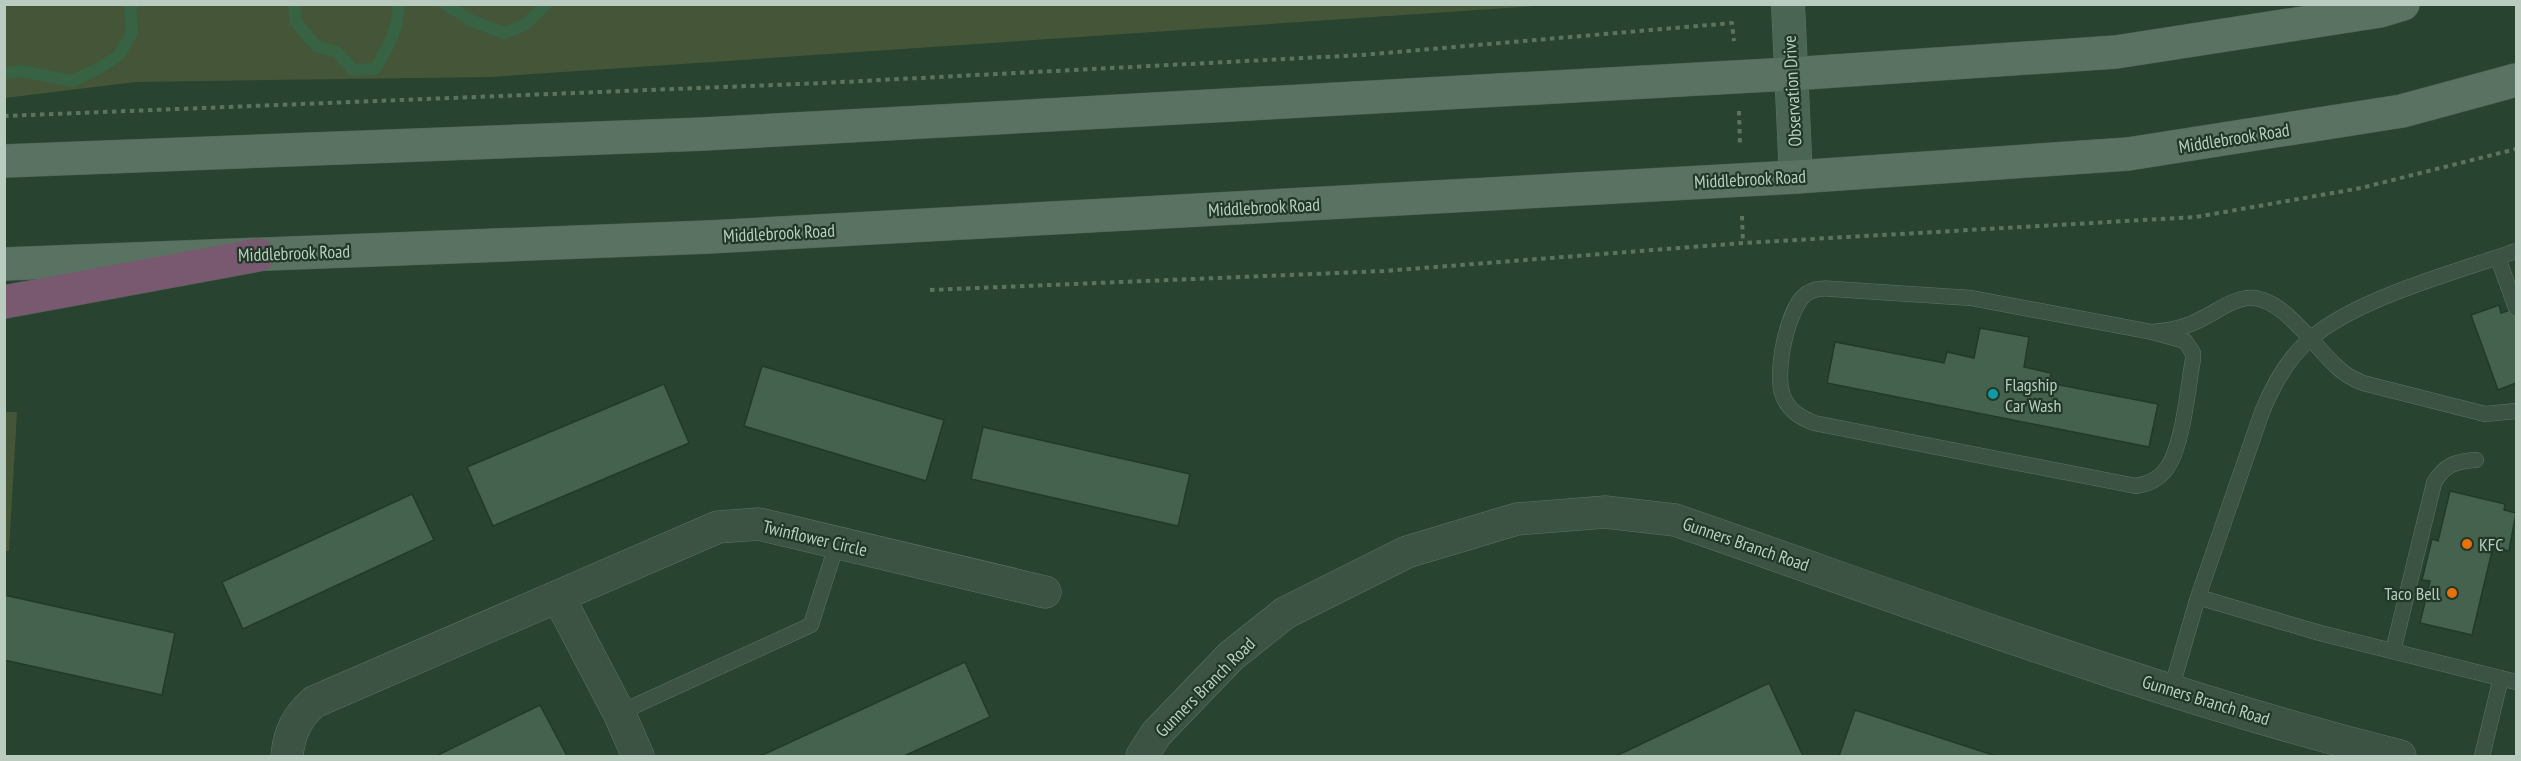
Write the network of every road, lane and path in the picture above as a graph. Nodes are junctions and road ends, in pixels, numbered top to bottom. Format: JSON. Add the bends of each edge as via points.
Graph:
{"nodes":[{"id":1,"x":1788,"y":4,"type":"edge"},
{"id":2,"x":2403,"y":4,"type":"edge"},
{"id":3,"x":1790,"y":74,"type":"junction"},
{"id":4,"x":2517,"y":80,"type":"edge"},
{"id":5,"x":2517,"y":149,"type":"edge"},
{"id":6,"x":4,"y":161,"type":"edge"},
{"id":7,"x":1797,"y":177,"type":"junction"},
{"id":8,"x":2517,"y":251,"type":"edge"},
{"id":9,"x":258,"y":255,"type":"junction"},
{"id":10,"x":2498,"y":258,"type":"junction"},
{"id":11,"x":4,"y":264,"type":"edge"},
{"id":12,"x":930,"y":290,"type":"dead end"},
{"id":13,"x":4,"y":302,"type":"edge"},
{"id":14,"x":2516,"y":308,"type":"edge"},
{"id":15,"x":2152,"y":332,"type":"junction"},
{"id":16,"x":2310,"y":339,"type":"junction"},
{"id":17,"x":2517,"y":411,"type":"edge"},
{"id":18,"x":2476,"y":460,"type":"dead end"},
{"id":19,"x":837,"y":543,"type":"junction"},
{"id":20,"x":1045,"y":592,"type":"dead end"},
{"id":21,"x":2198,"y":597,"type":"junction"},
{"id":22,"x":559,"y":598,"type":"junction"},
{"id":23,"x":2393,"y":651,"type":"junction"},
{"id":24,"x":2501,"y":678,"type":"junction"},
{"id":25,"x":2517,"y":682,"type":"edge"},
{"id":26,"x":2171,"y":690,"type":"junction"},
{"id":27,"x":619,"y":713,"type":"junction"},
{"id":28,"x":287,"y":756,"type":"edge"},
{"id":29,"x":638,"y":756,"type":"edge"},
{"id":30,"x":1142,"y":756,"type":"edge"},
{"id":31,"x":2400,"y":756,"type":"edge"},
{"id":32,"x":2482,"y":756,"type":"edge"}],
"edges":[{"from":1,"to":3,"type":"street","name":"Observation Drive"},
{"from":2,"to":3,"type":"main road","via":[[2380,11],[2116,52]]},
{"from":3,"to":6,"type":"main road","via":[[704,134]]},
{"from":3,"to":7,"type":"street","name":"Observation Drive"},
{"from":4,"to":7,"type":"main road","name":"Middlebrook Road","via":[[2402,111],[2128,154]]},
{"from":5,"to":12,"type":"path","via":[[2361,188],[2196,217],[1743,243],[1384,271]]},
{"from":7,"to":9,"type":"main road","name":"Middlebrook Road","via":[[721,237]]},
{"from":8,"to":10,"type":"lane"},
{"from":9,"to":11,"type":"main road","name":"Middlebrook Road"},
{"from":9,"to":13,"type":"highway"},
{"from":10,"to":14,"type":"lane"},
{"from":10,"to":16,"type":"lane","via":[[2363,307]]},
{"from":15,"to":15,"type":"lane","via":[[1971,298],[1823,288],[1806,294],[1790,319],[1780,387],[1796,415],[1814,423],[2136,486],[2162,474],[2173,458],[2193,359],[2185,341]]},
{"from":15,"to":16,"type":"lane","via":[[2192,324],[2236,300],[2260,298],[2279,309]]},
{"from":16,"to":17,"type":"lane","via":[[2335,366],[2363,383],[2485,414]]},
{"from":16,"to":21,"type":"lane","via":[[2273,385]]},
{"from":18,"to":23,"type":"lane","via":[[2448,465],[2434,483]]},
{"from":19,"to":20,"type":"street","name":"Twinflower Circle"},
{"from":19,"to":22,"type":"street","name":"Twinflower Circle","via":[[759,524],[718,527]]},
{"from":19,"to":27,"type":"lane","via":[[811,625]]},
{"from":21,"to":23,"type":"lane"},
{"from":21,"to":26,"type":"lane"},
{"from":22,"to":27,"type":"street"},
{"from":22,"to":28,"type":"street","name":"Twinflower Circle","via":[[314,702],[300,715],[293,729]]},
{"from":23,"to":24,"type":"lane"},
{"from":24,"to":25,"type":"lane"},
{"from":24,"to":32,"type":"lane"},
{"from":26,"to":30,"type":"street","name":"Gunners Branch Road","via":[[1675,520],[1605,512],[1517,519],[1407,552],[1285,613],[1231,656],[1156,734]]},
{"from":26,"to":31,"type":"street","name":"Gunners Branch Road"},
{"from":27,"to":29,"type":"street"}]}
